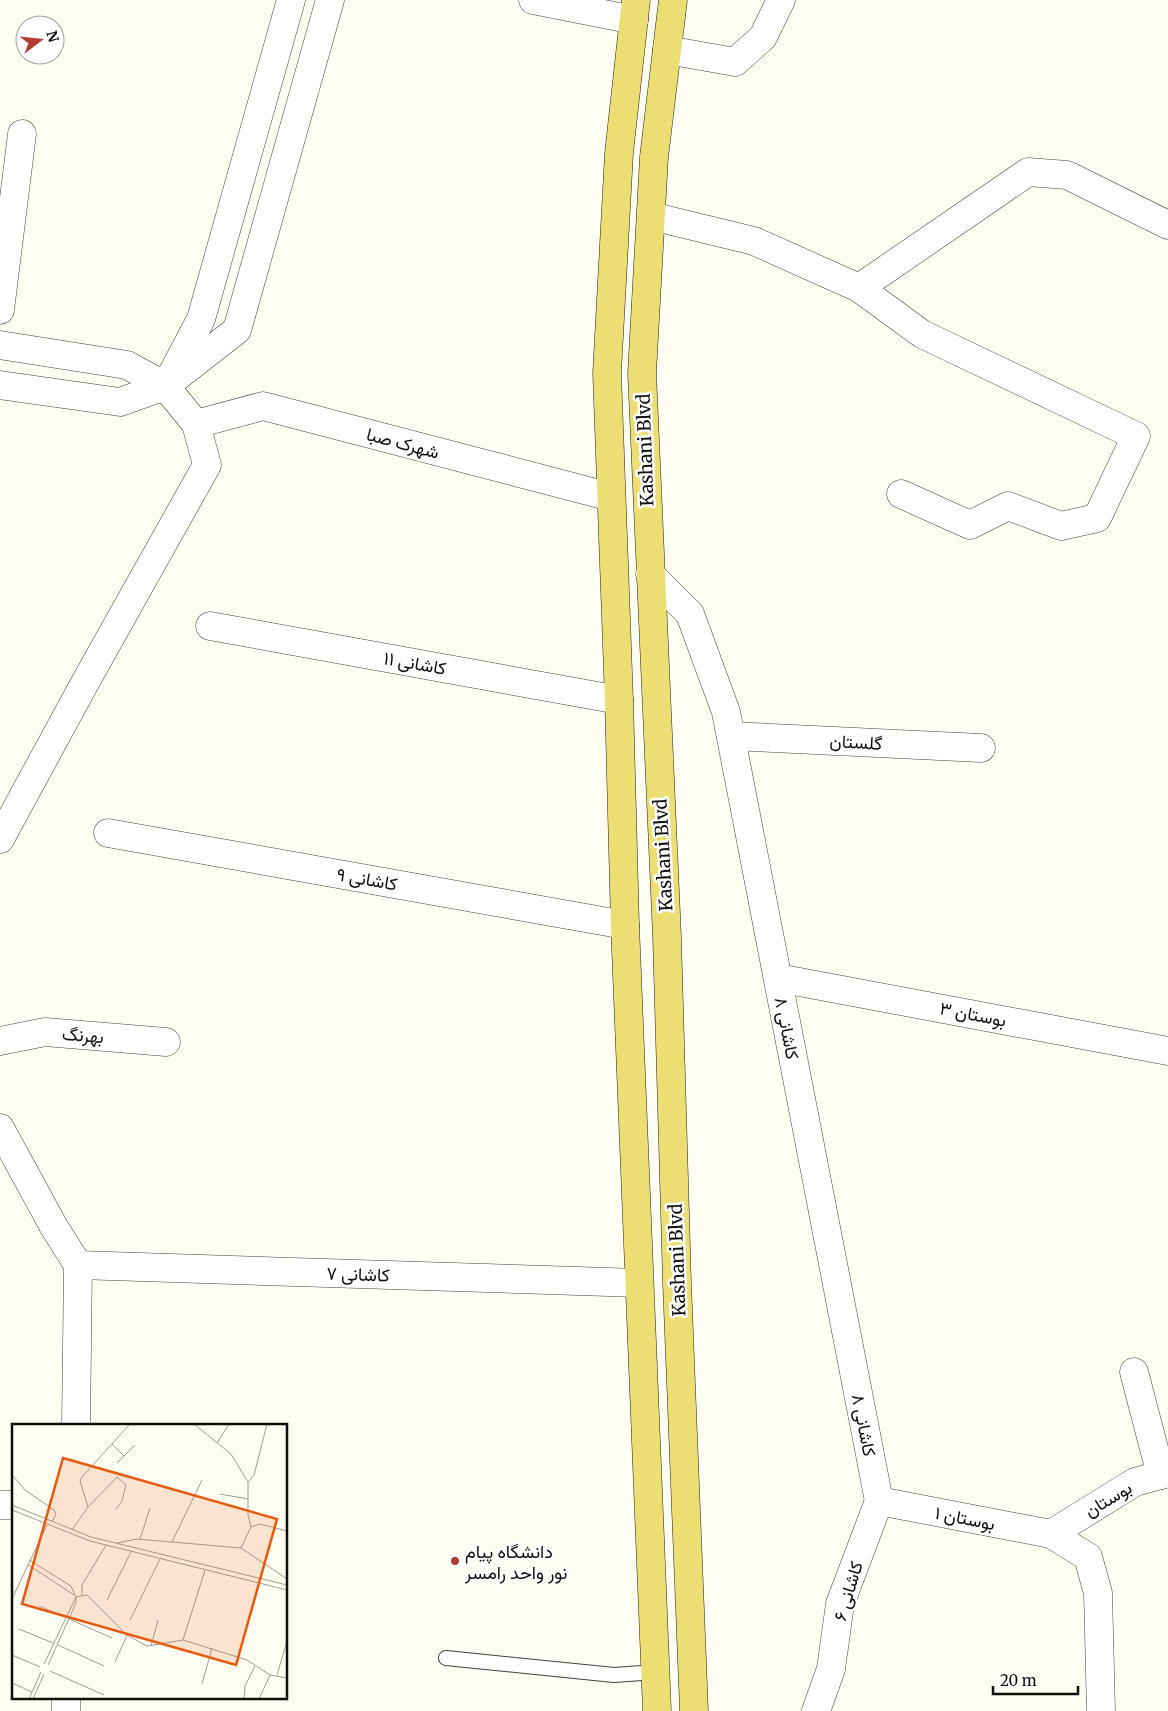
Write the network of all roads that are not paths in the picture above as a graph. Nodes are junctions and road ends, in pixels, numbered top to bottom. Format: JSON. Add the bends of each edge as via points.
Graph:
{"nodes":[{"id":1,"x":291,"y":0,"type":"edge"},
{"id":2,"x":330,"y":0,"type":"edge"},
{"id":3,"x":533,"y":0,"type":"edge"},
{"id":4,"x":673,"y":0,"type":"edge"},
{"id":5,"x":781,"y":0,"type":"edge"},
{"id":6,"x":635,"y":10,"type":"edge"},
{"id":7,"x":667,"y":50,"type":"junction"},
{"id":8,"x":22,"y":134,"type":"dead end"},
{"id":9,"x":651,"y":216,"type":"junction"},
{"id":10,"x":1168,"y":225,"type":"edge"},
{"id":11,"x":858,"y":288,"type":"junction"},
{"id":12,"x":0,"y":310,"type":"edge"},
{"id":13,"x":0,"y":346,"type":"edge"},
{"id":14,"x":0,"y":385,"type":"edge"},
{"id":15,"x":165,"y":386,"type":"junction"},
{"id":16,"x":196,"y":424,"type":"junction"},
{"id":17,"x":901,"y":494,"type":"dead end"},
{"id":18,"x":611,"y":497,"type":"junction"},
{"id":19,"x":650,"y":574,"type":"junction"},
{"id":20,"x":210,"y":626,"type":"dead end"},
{"id":21,"x":619,"y":700,"type":"junction"},
{"id":22,"x":731,"y":736,"type":"junction"},
{"id":23,"x":981,"y":748,"type":"dead end"},
{"id":24,"x":108,"y":833,"type":"dead end"},
{"id":25,"x":0,"y":839,"type":"edge"},
{"id":26,"x":625,"y":925,"type":"junction"},
{"id":27,"x":778,"y":978,"type":"junction"},
{"id":28,"x":0,"y":1041,"type":"edge"},
{"id":29,"x":166,"y":1042,"type":"dead end"},
{"id":30,"x":1168,"y":1051,"type":"edge"},
{"id":31,"x":0,"y":1128,"type":"edge"},
{"id":32,"x":78,"y":1265,"type":"junction"},
{"id":33,"x":677,"y":1282,"type":"junction"},
{"id":34,"x":639,"y":1283,"type":"junction"},
{"id":35,"x":1134,"y":1372,"type":"dead end"},
{"id":36,"x":76,"y":1424,"type":"edge"},
{"id":37,"x":1165,"y":1474,"type":"edge"},
{"id":38,"x":879,"y":1501,"type":"junction"},
{"id":39,"x":1051,"y":1534,"type":"junction"},
{"id":40,"x":446,"y":1658,"type":"dead end"},
{"id":41,"x":656,"y":1672,"type":"junction"},
{"id":42,"x":66,"y":1698,"type":"edge"},
{"id":43,"x":66,"y":1711,"type":"edge"},
{"id":44,"x":657,"y":1711,"type":"edge"},
{"id":45,"x":694,"y":1711,"type":"edge"},
{"id":46,"x":816,"y":1711,"type":"edge"},
{"id":47,"x":1101,"y":1711,"type":"edge"}],
"edges":[{"from":1,"to":15,"type":"street","via":[[201,319]]},
{"from":2,"to":15,"type":"street","via":[[237,330]]},
{"from":3,"to":6,"type":"street"},
{"from":4,"to":7,"type":"main road","name":"Kashani Blvd"},
{"from":5,"to":7,"type":"street","via":[[763,37],[734,62]]},
{"from":6,"to":18,"type":"main road","name":"Kashani Blvd","via":[[619,153],[607,373]]},
{"from":7,"to":9,"type":"main road","name":"Kashani Blvd","via":[[654,157]]},
{"from":8,"to":12,"type":"street"},
{"from":9,"to":11,"type":"street","via":[[754,241]]},
{"from":9,"to":19,"type":"main road","name":"Kashani Blvd","via":[[642,374]]},
{"from":10,"to":11,"type":"street","via":[[1067,175],[1028,172]]},
{"from":11,"to":17,"type":"street","via":[[922,334],[1136,436],[1097,518],[1061,526],[1008,506],[970,526]]},
{"from":13,"to":15,"type":"street","via":[[127,365]]},
{"from":14,"to":15,"type":"street","via":[[120,402]]},
{"from":15,"to":16,"type":"street"},
{"from":16,"to":18,"type":"street","name":"شهرک صبا","via":[[263,406]]},
{"from":16,"to":25,"type":"street","via":[[207,465]]},
{"from":18,"to":21,"type":"main road","name":"Kashani Blvd"},
{"from":19,"to":22,"type":"street","name":"کاشانی ۸","via":[[690,614],[726,712]]},
{"from":19,"to":33,"type":"main road","name":"Kashani Blvd","via":[[667,936]]},
{"from":20,"to":21,"type":"street","name":"کاشانی ۱۱"},
{"from":21,"to":26,"type":"main road","name":"Kashani Blvd"},
{"from":22,"to":23,"type":"street","name":"گلستان"},
{"from":22,"to":27,"type":"street","name":"کاشانی ۸"},
{"from":24,"to":26,"type":"street","name":"کاشانی ۹"},
{"from":26,"to":34,"type":"main road","name":"Kashani Blvd"},
{"from":27,"to":30,"type":"street","name":"بوستان ۳"},
{"from":27,"to":38,"type":"street","name":"کاشانی ۸"},
{"from":28,"to":29,"type":"street","name":"بهرنگ","via":[[45,1032]]},
{"from":31,"to":32,"type":"street"},
{"from":32,"to":34,"type":"street","name":"کاشانی ۷"},
{"from":32,"to":36,"type":"street"},
{"from":33,"to":34,"type":"main road"},
{"from":33,"to":45,"type":"main road","name":"Kashani Blvd"},
{"from":34,"to":41,"type":"main road","name":"Kashani Blvd"},
{"from":35,"to":37,"type":"street"},
{"from":37,"to":39,"type":"street","name":"بوستان","via":[[1135,1482]]},
{"from":38,"to":39,"type":"street","name":"بوستان ۱"},
{"from":38,"to":46,"type":"street","name":"کاشانی ۶","via":[[840,1604],[831,1668]]},
{"from":39,"to":47,"type":"street","via":[[1088,1557],[1098,1593]]},
{"from":40,"to":41,"type":"lane","via":[[614,1675]]},
{"from":41,"to":44,"type":"main road","name":"Kashani Blvd"},
{"from":42,"to":43,"type":"street"}]}
